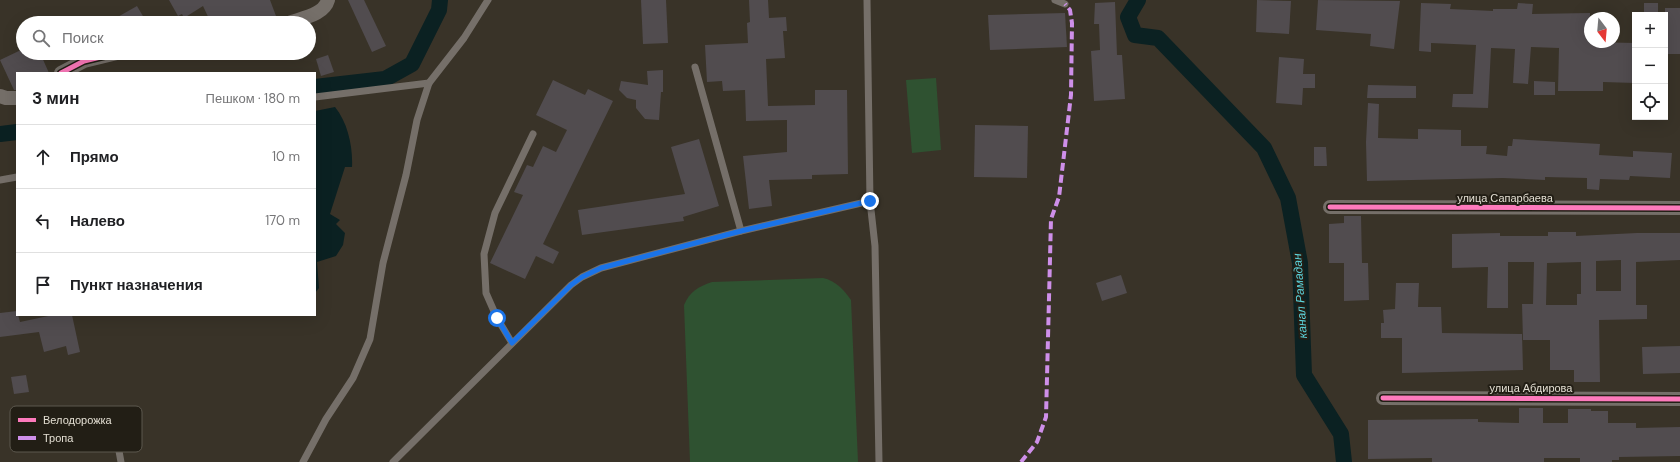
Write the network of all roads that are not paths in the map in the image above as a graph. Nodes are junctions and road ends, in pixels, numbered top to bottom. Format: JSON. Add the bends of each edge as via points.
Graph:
{"nodes":[{"id":1,"x":328,"y":0,"type":"edge"},
{"id":2,"x":488,"y":0,"type":"edge"},
{"id":3,"x":867,"y":0,"type":"edge"},
{"id":4,"x":1055,"y":0,"type":"edge"},
{"id":5,"x":1065,"y":4,"type":"dead end"},
{"id":6,"x":308,"y":16,"type":"edge"},
{"id":7,"x":88,"y":60,"type":"edge"},
{"id":8,"x":696,"y":67,"type":"dead end"},
{"id":9,"x":63,"y":72,"type":"edge"},
{"id":10,"x":429,"y":83,"type":"junction"},
{"id":11,"x":0,"y":96,"type":"edge"},
{"id":12,"x":316,"y":97,"type":"edge"},
{"id":13,"x":16,"y":98,"type":"edge"},
{"id":14,"x":533,"y":134,"type":"dead end"},
{"id":15,"x":16,"y":177,"type":"edge"},
{"id":16,"x":0,"y":180,"type":"edge"},
{"id":17,"x":870,"y":201,"type":"junction"},
{"id":18,"x":1330,"y":207,"type":"dead end"},
{"id":19,"x":1680,"y":208,"type":"edge"},
{"id":20,"x":741,"y":231,"type":"junction"},
{"id":21,"x":512,"y":343,"type":"junction"},
{"id":22,"x":1383,"y":398,"type":"dead end"},
{"id":23,"x":1680,"y":399,"type":"edge"},
{"id":24,"x":119,"y":452,"type":"edge"},
{"id":25,"x":121,"y":462,"type":"edge"},
{"id":26,"x":302,"y":462,"type":"edge"},
{"id":27,"x":393,"y":462,"type":"edge"},
{"id":28,"x":879,"y":462,"type":"edge"}],
"edges":[{"from":1,"to":6,"type":"street","via":[[327,5],[319,12]]},
{"from":2,"to":10,"type":"lane","via":[[464,38]]},
{"from":3,"to":17,"type":"lane"},
{"from":4,"to":5,"type":"lane"},
{"from":7,"to":9,"type":"street"},
{"from":8,"to":20,"type":"lane"},
{"from":10,"to":12,"type":"lane"},
{"from":10,"to":26,"type":"lane","via":[[417,120],[406,175],[383,263],[370,339],[353,378]]},
{"from":11,"to":13,"type":"street"},
{"from":14,"to":21,"type":"lane","via":[[495,213],[484,254],[486,293]]},
{"from":15,"to":16,"type":"lane"},
{"from":17,"to":20,"type":"lane"},
{"from":17,"to":28,"type":"lane","via":[[875,246]]},
{"from":18,"to":19,"type":"street","name":"улица Сапарбаева"},
{"from":20,"to":21,"type":"lane","via":[[601,268],[582,277]]},
{"from":21,"to":27,"type":"lane"},
{"from":22,"to":23,"type":"street","name":"улица Абдирова"},
{"from":24,"to":25,"type":"lane"}]}
